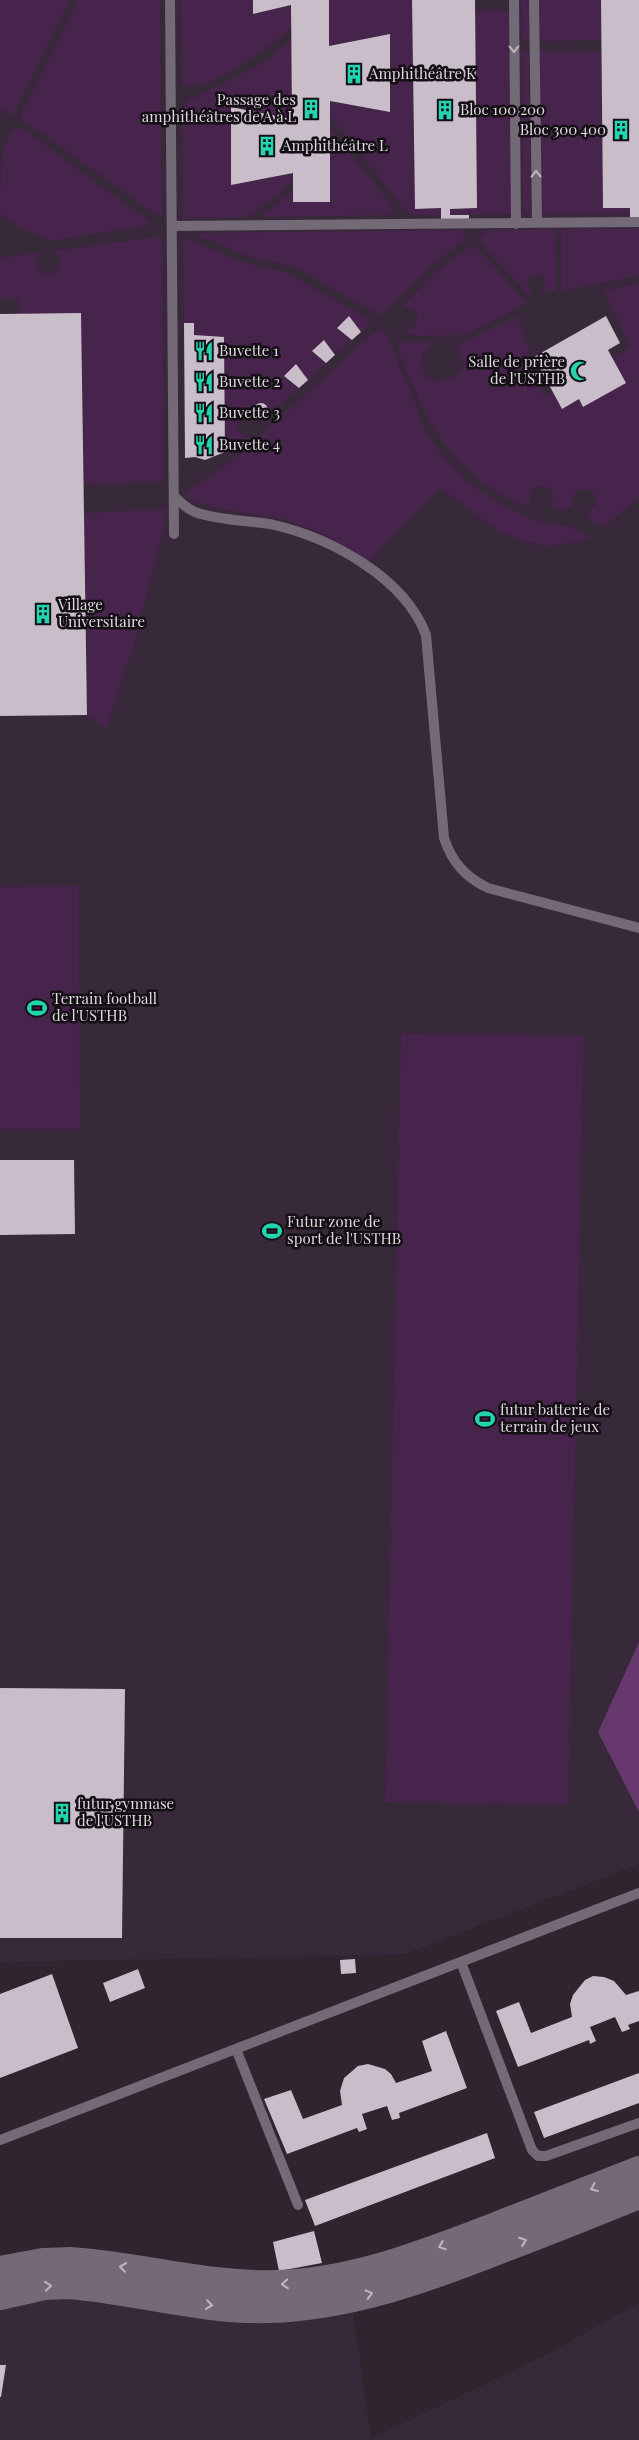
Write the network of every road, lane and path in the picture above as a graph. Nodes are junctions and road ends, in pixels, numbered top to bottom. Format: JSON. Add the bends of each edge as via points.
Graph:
{"nodes":[{"id":1,"x":170,"y":0,"type":"edge"},
{"id":2,"x":514,"y":0,"type":"edge"},
{"id":3,"x":534,"y":0,"type":"edge"},
{"id":4,"x":639,"y":222,"type":"edge"},
{"id":5,"x":537,"y":223,"type":"junction"},
{"id":6,"x":516,"y":224,"type":"junction"},
{"id":7,"x":172,"y":226,"type":"junction"},
{"id":8,"x":174,"y":496,"type":"junction"},
{"id":9,"x":174,"y":534,"type":"dead end"},
{"id":10,"x":639,"y":928,"type":"edge"},
{"id":11,"x":639,"y":1893,"type":"edge"},
{"id":12,"x":461,"y":1962,"type":"junction"},
{"id":13,"x":236,"y":2049,"type":"junction"},
{"id":14,"x":639,"y":2123,"type":"edge"},
{"id":15,"x":0,"y":2140,"type":"edge"},
{"id":16,"x":639,"y":2170,"type":"edge"},
{"id":17,"x":639,"y":2195,"type":"edge"},
{"id":18,"x":298,"y":2205,"type":"dead end"},
{"id":19,"x":0,"y":2270,"type":"edge"},
{"id":20,"x":0,"y":2296,"type":"edge"}],
"edges":[{"from":1,"to":7,"type":"lane"},
{"from":2,"to":6,"type":"lane","one_way":true},
{"from":5,"to":3,"type":"lane","one_way":true},
{"from":4,"to":5,"type":"lane"},
{"from":5,"to":6,"type":"lane"},
{"from":6,"to":7,"type":"lane"},
{"from":7,"to":8,"type":"lane"},
{"from":8,"to":9,"type":"lane"},
{"from":8,"to":10,"type":"lane","via":[[197,512],[273,525],[312,537],[348,554],[393,588],[418,616],[426,635],[444,838],[460,868],[488,888]]},
{"from":11,"to":12,"type":"lane"},
{"from":12,"to":13,"type":"lane"},
{"from":12,"to":14,"type":"lane","via":[[532,2150],[538,2156]]},
{"from":13,"to":15,"type":"lane"},
{"from":13,"to":18,"type":"lane"},
{"from":16,"to":19,"type":"main road","one_way":true,"via":[[422,2254],[347,2276],[311,2282],[240,2283],[71,2261],[43,2262]]},
{"from":20,"to":17,"type":"main road","one_way":true,"via":[[44,2286],[68,2285],[229,2308],[310,2306],[350,2299],[432,2276]]}]}
